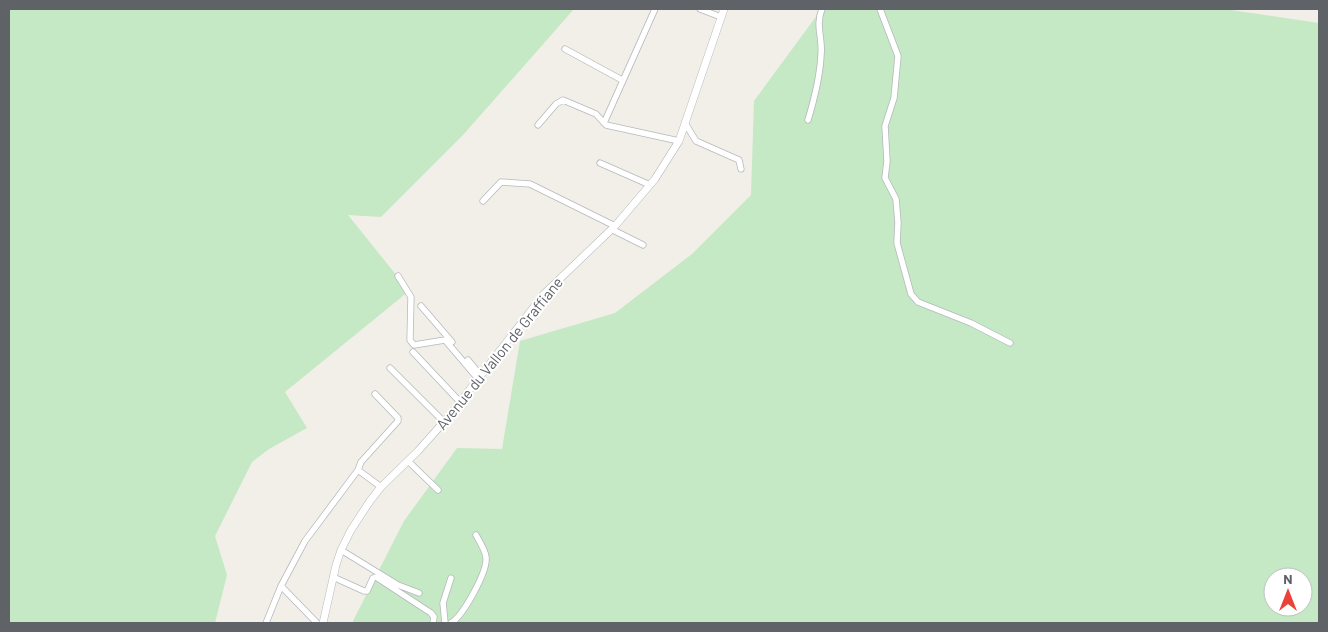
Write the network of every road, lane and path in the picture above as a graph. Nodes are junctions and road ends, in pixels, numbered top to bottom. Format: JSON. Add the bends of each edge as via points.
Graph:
{"nodes":[{"id":1,"x":655,"y":9,"type":"edge"},
{"id":2,"x":700,"y":9,"type":"edge"},
{"id":3,"x":724,"y":9,"type":"edge"},
{"id":4,"x":822,"y":9,"type":"edge"},
{"id":5,"x":880,"y":9,"type":"edge"},
{"id":6,"x":721,"y":17,"type":"junction"},
{"id":7,"x":565,"y":49,"type":"dead end"},
{"id":8,"x":622,"y":80,"type":"junction"},
{"id":9,"x":808,"y":120,"type":"dead end"},
{"id":10,"x":604,"y":123,"type":"junction"},
{"id":11,"x":685,"y":123,"type":"junction"},
{"id":12,"x":538,"y":125,"type":"dead end"},
{"id":13,"x":679,"y":141,"type":"junction"},
{"id":14,"x":600,"y":163,"type":"dead end"},
{"id":15,"x":741,"y":169,"type":"dead end"},
{"id":16,"x":650,"y":185,"type":"junction"},
{"id":17,"x":483,"y":201,"type":"dead end"},
{"id":18,"x":613,"y":227,"type":"junction"},
{"id":19,"x":642,"y":245,"type":"dead end"},
{"id":20,"x":398,"y":276,"type":"dead end"},
{"id":21,"x":421,"y":306,"type":"dead end"},
{"id":22,"x":1010,"y":343,"type":"dead end"},
{"id":23,"x":413,"y":352,"type":"dead end"},
{"id":24,"x":390,"y":368,"type":"dead end"},
{"id":25,"x":480,"y":378,"type":"junction"},
{"id":26,"x":375,"y":394,"type":"dead end"},
{"id":27,"x":461,"y":403,"type":"junction"},
{"id":28,"x":444,"y":422,"type":"junction"},
{"id":29,"x":408,"y":462,"type":"junction"},
{"id":30,"x":358,"y":470,"type":"junction"},
{"id":31,"x":381,"y":487,"type":"junction"},
{"id":32,"x":438,"y":490,"type":"dead end"},
{"id":33,"x":476,"y":535,"type":"dead end"},
{"id":34,"x":341,"y":550,"type":"junction"},
{"id":35,"x":333,"y":577,"type":"junction"},
{"id":36,"x":452,"y":578,"type":"dead end"},
{"id":37,"x":281,"y":586,"type":"junction"},
{"id":38,"x":419,"y":593,"type":"dead end"},
{"id":39,"x":266,"y":623,"type":"edge"},
{"id":40,"x":317,"y":623,"type":"edge"},
{"id":41,"x":323,"y":623,"type":"edge"},
{"id":42,"x":433,"y":623,"type":"edge"},
{"id":43,"x":444,"y":623,"type":"edge"},
{"id":44,"x":451,"y":623,"type":"edge"}],
"edges":[{"from":1,"to":8,"type":"street"},
{"from":2,"to":6,"type":"street"},
{"from":3,"to":6,"type":"street","name":"Avenue du Vallon de Graffiane"},
{"from":4,"to":9,"type":"street","via":[[818,24],[821,57]]},
{"from":5,"to":22,"type":"street","via":[[898,56],[894,98],[885,126],[886,178],[896,199],[897,243],[911,294],[918,302],[971,322]]},
{"from":6,"to":11,"type":"street","name":"Avenue du Vallon de Graffiane"},
{"from":7,"to":8,"type":"street"},
{"from":8,"to":10,"type":"street"},
{"from":10,"to":12,"type":"street","via":[[596,114],[563,100]]},
{"from":10,"to":13,"type":"street"},
{"from":11,"to":13,"type":"street","name":"Avenue du Vallon de Graffiane"},
{"from":11,"to":15,"type":"street","via":[[696,141],[739,160]]},
{"from":13,"to":16,"type":"street","name":"Avenue du Vallon de Graffiane"},
{"from":14,"to":16,"type":"street"},
{"from":16,"to":18,"type":"street","name":"Avenue du Vallon de Graffiane"},
{"from":17,"to":18,"type":"street","via":[[501,182],[530,184]]},
{"from":18,"to":19,"type":"street"},
{"from":18,"to":25,"type":"street","name":"Avenue du Vallon de Graffiane","via":[[544,294]]},
{"from":20,"to":25,"type":"street","via":[[411,297],[410,340],[414,345],[445,340]]},
{"from":21,"to":25,"type":"street"},
{"from":23,"to":27,"type":"street"},
{"from":24,"to":28,"type":"street"},
{"from":25,"to":27,"type":"street","name":"Avenue du Vallon de Graffiane"},
{"from":26,"to":30,"type":"street","via":[[398,421],[361,462]]},
{"from":27,"to":28,"type":"street","name":"Avenue du Vallon de Graffiane"},
{"from":28,"to":29,"type":"street","name":"Avenue du Vallon de Graffiane"},
{"from":29,"to":31,"type":"street","name":"Avenue du Vallon de Graffiane"},
{"from":29,"to":32,"type":"street"},
{"from":30,"to":31,"type":"street"},
{"from":30,"to":37,"type":"street","via":[[305,540]]},
{"from":31,"to":34,"type":"street","name":"Avenue du Vallon de Graffiane"},
{"from":33,"to":44,"type":"street","via":[[486,558],[484,571],[460,616]]},
{"from":34,"to":35,"type":"street","name":"Avenue du Vallon de Graffiane"},
{"from":34,"to":38,"type":"street","via":[[398,585]]},
{"from":35,"to":41,"type":"street","name":"Avenue du Vallon de Graffiane"},
{"from":35,"to":42,"type":"street","via":[[367,591],[376,577],[431,613]]},
{"from":36,"to":43,"type":"street","via":[[443,603]]},
{"from":37,"to":39,"type":"street"},
{"from":37,"to":40,"type":"street"}]}
